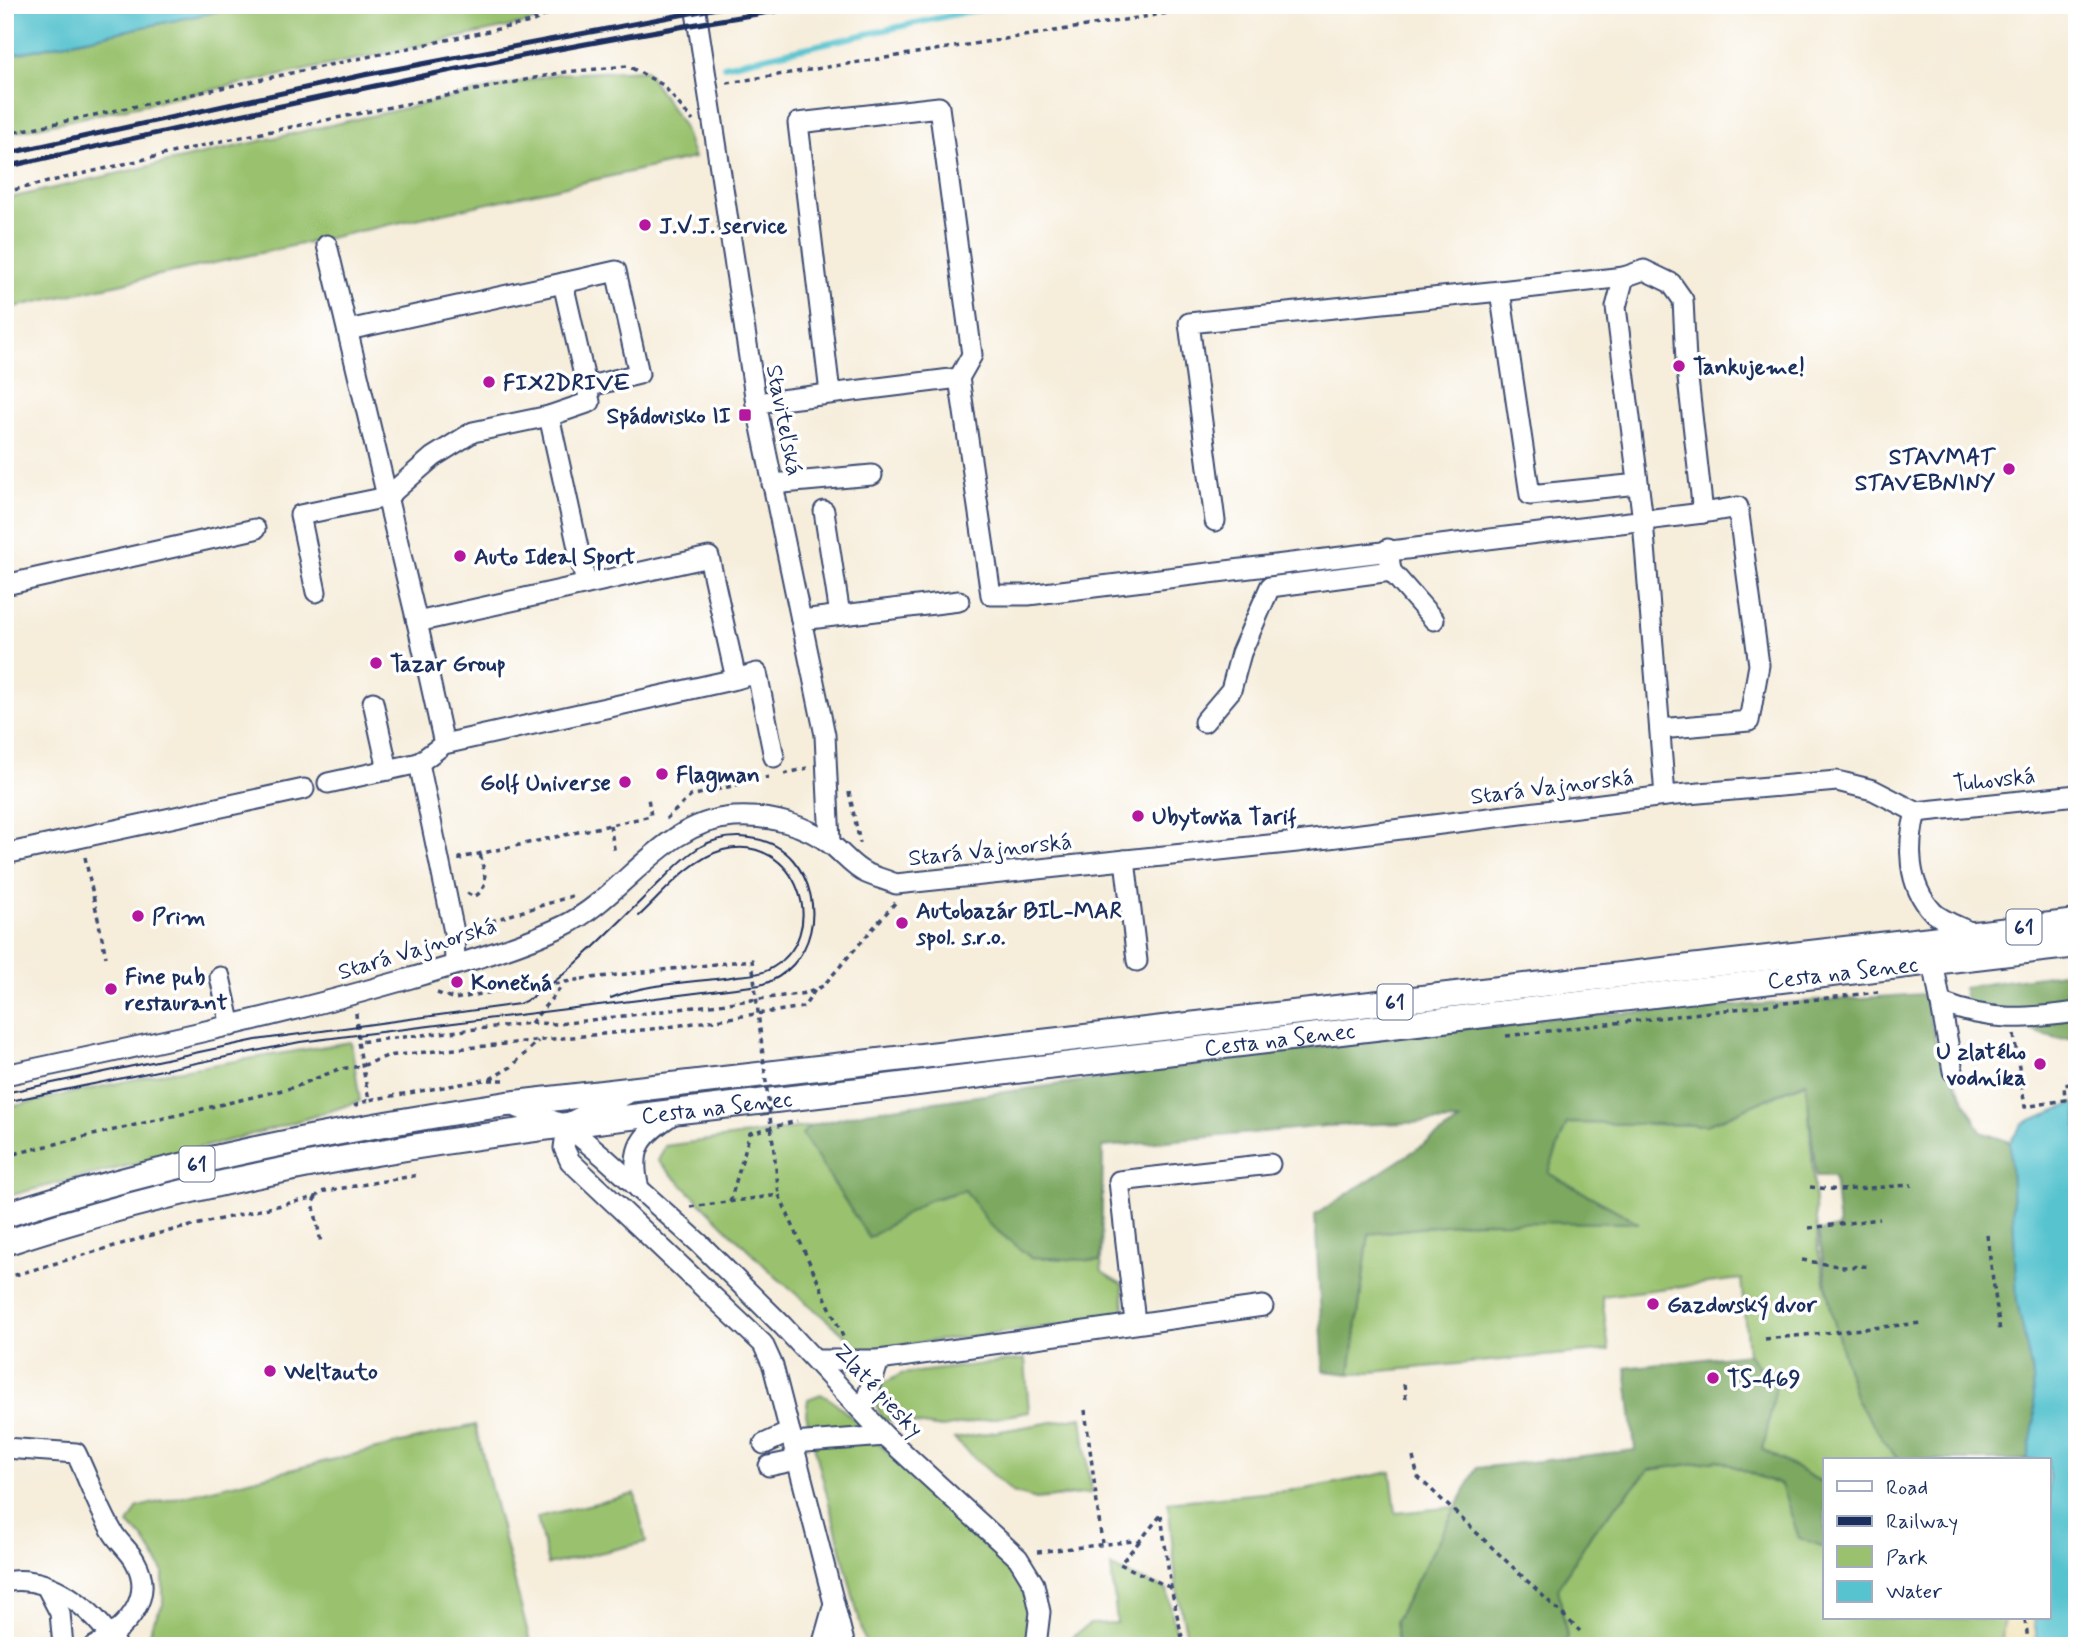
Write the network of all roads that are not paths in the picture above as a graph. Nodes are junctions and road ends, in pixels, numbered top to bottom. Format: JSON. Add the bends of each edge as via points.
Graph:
{"nodes":[{"id":1,"x":695,"y":5,"type":"edge"},
{"id":2,"x":327,"y":245,"type":"dead end"},
{"id":3,"x":1624,"y":277,"type":"junction"},
{"id":4,"x":563,"y":283,"type":"junction"},
{"id":5,"x":1500,"y":291,"type":"junction"},
{"id":6,"x":348,"y":330,"type":"junction"},
{"id":7,"x":959,"y":377,"type":"junction"},
{"id":8,"x":586,"y":387,"type":"junction"},
{"id":9,"x":830,"y":393,"type":"junction"},
{"id":10,"x":756,"y":403,"type":"junction"},
{"id":11,"x":549,"y":416,"type":"junction"},
{"id":12,"x":872,"y":475,"type":"dead end"},
{"id":13,"x":772,"y":484,"type":"junction"},
{"id":14,"x":1638,"y":484,"type":"junction"},
{"id":15,"x":387,"y":497,"type":"junction"},
{"id":16,"x":824,"y":511,"type":"dead end"},
{"id":17,"x":1703,"y":513,"type":"junction"},
{"id":18,"x":1215,"y":521,"type":"dead end"},
{"id":19,"x":1643,"y":521,"type":"junction"},
{"id":20,"x":255,"y":528,"type":"dead end"},
{"id":21,"x":1388,"y":549,"type":"junction"},
{"id":22,"x":1391,"y":571,"type":"junction"},
{"id":23,"x":586,"y":584,"type":"junction"},
{"id":24,"x":5,"y":585,"type":"edge"},
{"id":25,"x":316,"y":592,"type":"dead end"},
{"id":26,"x":959,"y":601,"type":"dead end"},
{"id":27,"x":840,"y":615,"type":"junction"},
{"id":28,"x":801,"y":620,"type":"junction"},
{"id":29,"x":1434,"y":620,"type":"dead end"},
{"id":30,"x":417,"y":622,"type":"junction"},
{"id":31,"x":736,"y":678,"type":"junction"},
{"id":32,"x":373,"y":702,"type":"dead end"},
{"id":33,"x":1203,"y":722,"type":"dead end"},
{"id":34,"x":1660,"y":729,"type":"junction"},
{"id":35,"x":444,"y":744,"type":"junction"},
{"id":36,"x":774,"y":757,"type":"dead end"},
{"id":37,"x":419,"y":763,"type":"junction"},
{"id":38,"x":388,"y":770,"type":"junction"},
{"id":39,"x":328,"y":783,"type":"dead end"},
{"id":40,"x":304,"y":789,"type":"dead end"},
{"id":41,"x":1665,"y":796,"type":"junction"},
{"id":42,"x":2077,"y":796,"type":"edge"},
{"id":43,"x":1916,"y":812,"type":"junction"},
{"id":44,"x":830,"y":843,"type":"junction"},
{"id":45,"x":5,"y":854,"type":"edge"},
{"id":46,"x":1125,"y":860,"type":"junction"},
{"id":47,"x":2077,"y":922,"type":"edge"},
{"id":48,"x":1972,"y":933,"type":"junction"},
{"id":49,"x":2077,"y":945,"type":"edge"},
{"id":50,"x":1137,"y":961,"type":"dead end"},
{"id":51,"x":1933,"y":961,"type":"junction"},
{"id":52,"x":455,"y":964,"type":"junction"},
{"id":53,"x":220,"y":977,"type":"dead end"},
{"id":54,"x":1942,"y":1003,"type":"junction"},
{"id":55,"x":2077,"y":1012,"type":"edge"},
{"id":56,"x":231,"y":1026,"type":"junction"},
{"id":57,"x":1953,"y":1071,"type":"dead end"},
{"id":58,"x":5,"y":1075,"type":"edge"},
{"id":59,"x":641,"y":1088,"type":"junction"},
{"id":60,"x":510,"y":1092,"type":"junction"},
{"id":61,"x":678,"y":1111,"type":"junction"},
{"id":62,"x":567,"y":1126,"type":"junction"},
{"id":63,"x":1270,"y":1164,"type":"dead end"},
{"id":64,"x":639,"y":1189,"type":"junction"},
{"id":65,"x":5,"y":1215,"type":"edge"},
{"id":66,"x":5,"y":1243,"type":"edge"},
{"id":67,"x":1263,"y":1306,"type":"dead end"},
{"id":68,"x":1135,"y":1322,"type":"junction"},
{"id":69,"x":783,"y":1326,"type":"junction"},
{"id":70,"x":763,"y":1344,"type":"junction"},
{"id":71,"x":817,"y":1360,"type":"junction"},
{"id":72,"x":879,"y":1360,"type":"junction"},
{"id":73,"x":863,"y":1410,"type":"junction"},
{"id":74,"x":885,"y":1436,"type":"junction"},
{"id":75,"x":764,"y":1444,"type":"dead end"},
{"id":76,"x":793,"y":1445,"type":"junction"},
{"id":77,"x":5,"y":1448,"type":"edge"},
{"id":78,"x":769,"y":1466,"type":"dead end"},
{"id":79,"x":5,"y":1582,"type":"edge"},
{"id":80,"x":46,"y":1586,"type":"junction"},
{"id":81,"x":834,"y":1603,"type":"junction"},
{"id":82,"x":107,"y":1643,"type":"edge"},
{"id":83,"x":63,"y":1646,"type":"edge"},
{"id":84,"x":822,"y":1646,"type":"edge"},
{"id":85,"x":845,"y":1646,"type":"edge"},
{"id":86,"x":1036,"y":1646,"type":"edge"}],
"edges":[{"from":1,"to":10,"type":"street","name":"Staviteľská"},
{"from":2,"to":6,"type":"street"},
{"from":3,"to":5,"type":"street"},
{"from":3,"to":14,"type":"street","via":[[1616,307]]},
{"from":3,"to":17,"type":"street","via":[[1644,270],[1671,283],[1683,300]]},
{"from":4,"to":6,"type":"street"},
{"from":4,"to":8,"type":"street"},
{"from":4,"to":8,"type":"street","via":[[616,271],[639,374]]},
{"from":5,"to":14,"type":"street","via":[[1530,495]]},
{"from":5,"to":18,"type":"street","via":[[1189,323]]},
{"from":6,"to":15,"type":"street"},
{"from":7,"to":9,"type":"street"},
{"from":7,"to":9,"type":"street","via":[[972,355],[939,107],[798,123]]},
{"from":7,"to":21,"type":"street","via":[[992,595],[1028,595]]},
{"from":8,"to":11,"type":"street","via":[[590,402]]},
{"from":9,"to":10,"type":"street"},
{"from":10,"to":13,"type":"street","name":"Staviteľská"},
{"from":11,"to":15,"type":"street","via":[[473,432],[433,457]]},
{"from":11,"to":23,"type":"street"},
{"from":12,"to":13,"type":"street"},
{"from":13,"to":28,"type":"street","name":"Staviteľská"},
{"from":14,"to":19,"type":"street"},
{"from":15,"to":25,"type":"street","via":[[300,515]]},
{"from":15,"to":30,"type":"street"},
{"from":16,"to":27,"type":"street"},
{"from":17,"to":19,"type":"street"},
{"from":17,"to":34,"type":"street","via":[[1738,507],[1759,665],[1749,721]]},
{"from":19,"to":21,"type":"street"},
{"from":19,"to":34,"type":"street"},
{"from":20,"to":24,"type":"street"},
{"from":21,"to":22,"type":"street"},
{"from":22,"to":29,"type":"street"},
{"from":22,"to":33,"type":"street","via":[[1270,587],[1241,653],[1231,690]]},
{"from":23,"to":30,"type":"street"},
{"from":23,"to":31,"type":"street","via":[[709,557]]},
{"from":26,"to":27,"type":"street"},
{"from":27,"to":28,"type":"street"},
{"from":28,"to":44,"type":"street","name":"Staviteľská","via":[[825,735]]},
{"from":30,"to":35,"type":"street"},
{"from":31,"to":35,"type":"street"},
{"from":31,"to":36,"type":"street","via":[[757,673]]},
{"from":32,"to":38,"type":"street"},
{"from":34,"to":41,"type":"street"},
{"from":35,"to":37,"type":"street"},
{"from":37,"to":38,"type":"street"},
{"from":37,"to":52,"type":"street","via":[[454,932]]},
{"from":38,"to":39,"type":"street"},
{"from":40,"to":45,"type":"street"},
{"from":41,"to":43,"type":"street","name":"Stará Vajnorská","via":[[1837,780],[1873,790]]},
{"from":41,"to":46,"type":"street","name":"Stará Vajnorská"},
{"from":42,"to":43,"type":"street","name":"Tuhovská"},
{"from":43,"to":48,"type":"street","via":[[1910,834],[1910,866],[1917,885],[1933,912]]},
{"from":44,"to":46,"type":"street","name":"Stará Vajnorská","via":[[863,872],[895,884]]},
{"from":44,"to":52,"type":"street","name":"Stará Vajnorská","via":[[789,822],[768,818],[733,817],[694,825],[564,926]]},
{"from":46,"to":50,"type":"street"},
{"from":47,"to":48,"type":"main road","name":"Cesta na Senec","number":"61"},
{"from":48,"to":59,"type":"main road","name":"Cesta na Senec","number":"61"},
{"from":49,"to":51,"type":"main road","name":"Cesta na Senec","number":"61"},
{"from":51,"to":54,"type":"street"},
{"from":51,"to":61,"type":"main road","name":"Cesta na Senec","number":"61"},
{"from":52,"to":56,"type":"street","name":"Stará Vajnorská"},
{"from":53,"to":56,"type":"street"},
{"from":54,"to":55,"type":"street","via":[[1968,1013],[2017,1020]]},
{"from":54,"to":57,"type":"street"},
{"from":56,"to":58,"type":"street","name":"Stará Vajnorská"},
{"from":59,"to":60,"type":"main road","name":"Cesta na Senec","number":"61"},
{"from":59,"to":62,"type":"street","name":"Cesta na Senec"},
{"from":60,"to":62,"type":"street","name":"Zlaté piesky"},
{"from":60,"to":65,"type":"main road","name":"Cesta na Senec","number":"61","via":[[152,1174]]},
{"from":61,"to":62,"type":"main road","name":"Cesta na Senec","number":"61"},
{"from":61,"to":64,"type":"street","via":[[651,1129],[639,1144],[634,1165]]},
{"from":62,"to":64,"type":"street","name":"Zlaté piesky"},
{"from":62,"to":66,"type":"main road","name":"Cesta na Senec","number":"61","via":[[271,1171],[96,1214]]},
{"from":62,"to":70,"type":"street","via":[[564,1148],[570,1161]]},
{"from":63,"to":68,"type":"street","via":[[1119,1181]]},
{"from":64,"to":69,"type":"street","name":"Zlaté piesky"},
{"from":67,"to":68,"type":"street"},
{"from":68,"to":72,"type":"street"},
{"from":69,"to":70,"type":"street"},
{"from":69,"to":71,"type":"street","name":"Zlaté piesky"},
{"from":70,"to":76,"type":"street"},
{"from":71,"to":72,"type":"street"},
{"from":71,"to":73,"type":"street","name":"Zlaté piesky"},
{"from":72,"to":73,"type":"street"},
{"from":73,"to":74,"type":"street","name":"Zlaté piesky"},
{"from":74,"to":76,"type":"street"},
{"from":74,"to":86,"type":"street","name":"Zlaté piesky","via":[[1018,1558],[1034,1584],[1040,1612]]},
{"from":75,"to":76,"type":"street"},
{"from":76,"to":78,"type":"street"},
{"from":76,"to":81,"type":"street"},
{"from":77,"to":82,"type":"street","via":[[76,1453],[112,1532],[134,1560],[143,1580],[141,1602]]},
{"from":79,"to":80,"type":"street"},
{"from":80,"to":82,"type":"street","via":[[94,1616]]},
{"from":80,"to":83,"type":"street","via":[[60,1613]]},
{"from":81,"to":84,"type":"street"},
{"from":81,"to":85,"type":"street"}]}
